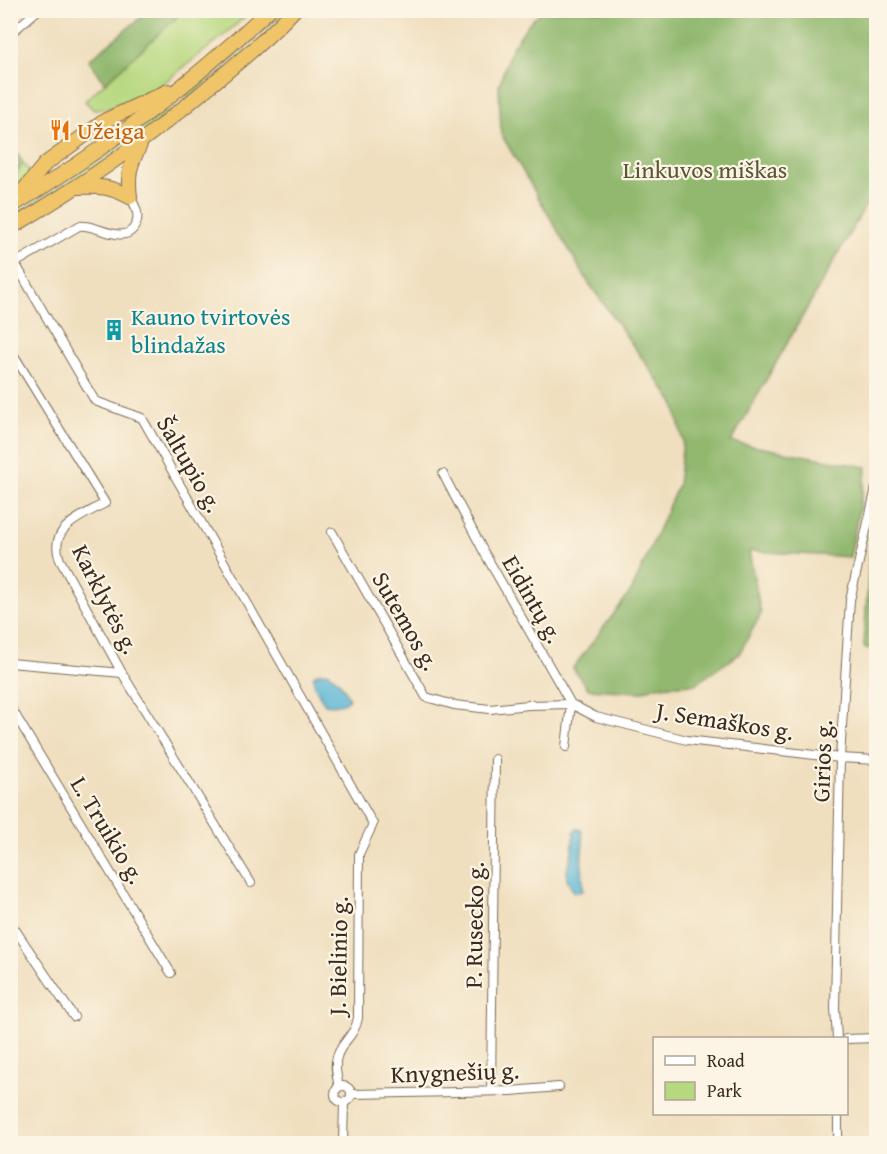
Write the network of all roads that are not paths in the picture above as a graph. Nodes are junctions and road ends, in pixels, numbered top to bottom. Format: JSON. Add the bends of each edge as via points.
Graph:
{"nodes":[{"id":1,"x":38,"y":10,"type":"edge"},
{"id":2,"x":269,"y":10,"type":"edge"},
{"id":3,"x":294,"y":10,"type":"edge"},
{"id":4,"x":10,"y":34,"type":"edge"},
{"id":5,"x":189,"y":82,"type":"junction"},
{"id":6,"x":142,"y":141,"type":"junction"},
{"id":7,"x":76,"y":187,"type":"junction"},
{"id":8,"x":130,"y":197,"type":"junction"},
{"id":9,"x":10,"y":207,"type":"edge"},
{"id":10,"x":10,"y":228,"type":"edge"},
{"id":11,"x":13,"y":265,"type":"edge"},
{"id":12,"x":10,"y":349,"type":"edge"},
{"id":13,"x":443,"y":474,"type":"dead end"},
{"id":14,"x":876,"y":488,"type":"edge"},
{"id":15,"x":332,"y":532,"type":"dead end"},
{"id":16,"x":10,"y":663,"type":"edge"},
{"id":17,"x":122,"y":673,"type":"junction"},
{"id":18,"x":571,"y":704,"type":"junction"},
{"id":19,"x":10,"y":706,"type":"edge"},
{"id":20,"x":566,"y":747,"type":"dead end"},
{"id":21,"x":840,"y":758,"type":"junction"},
{"id":22,"x":495,"y":759,"type":"dead end"},
{"id":23,"x":876,"y":760,"type":"edge"},
{"id":24,"x":373,"y":824,"type":"joint"},
{"id":25,"x":251,"y":883,"type":"dead end"},
{"id":26,"x":10,"y":922,"type":"edge"},
{"id":27,"x":171,"y":973,"type":"dead end"},
{"id":28,"x":74,"y":1017,"type":"dead end"},
{"id":29,"x":837,"y":1037,"type":"edge"},
{"id":30,"x":876,"y":1038,"type":"edge"},
{"id":31,"x":848,"y":1039,"type":"edge"},
{"id":32,"x":339,"y":1086,"type":"junction"},
{"id":33,"x":559,"y":1087,"type":"dead end"},
{"id":34,"x":491,"y":1091,"type":"junction"},
{"id":35,"x":352,"y":1094,"type":"junction"},
{"id":36,"x":344,"y":1102,"type":"junction"},
{"id":37,"x":838,"y":1115,"type":"edge"},
{"id":38,"x":343,"y":1143,"type":"edge"},
{"id":39,"x":838,"y":1143,"type":"edge"}],
"edges":[{"from":1,"to":4,"type":"street"},
{"from":2,"to":5,"type":"highway"},
{"from":3,"to":6,"type":"highway","via":[[221,77]]},
{"from":5,"to":9,"type":"highway","via":[[123,133]]},
{"from":5,"to":9,"type":"highway","via":[[106,120],[45,164]]},
{"from":6,"to":7,"type":"highway"},
{"from":6,"to":8,"type":"highway","via":[[128,176]]},
{"from":7,"to":8,"type":"highway","via":[[114,188]]},
{"from":7,"to":10,"type":"highway"},
{"from":8,"to":11,"type":"street","name":"Šaltupio g.","via":[[138,214],[137,222],[125,234],[107,234],[80,226]]},
{"from":11,"to":24,"type":"street","name":"Šaltupio g.","via":[[94,401],[142,418]]},
{"from":12,"to":17,"type":"street","name":"Karklytės g.","via":[[105,503],[66,526],[58,536],[56,548]]},
{"from":13,"to":18,"type":"street","name":"Eidintų g."},
{"from":14,"to":21,"type":"street","name":"Girios g.","via":[[850,600]]},
{"from":15,"to":18,"type":"street","name":"Sutemos g.","via":[[426,697],[490,709]]},
{"from":16,"to":17,"type":"street"},
{"from":17,"to":25,"type":"street","name":"Karklytės g."},
{"from":18,"to":20,"type":"street"},
{"from":18,"to":21,"type":"street","name":"J. Semaškos g.","via":[[596,717],[687,740]]},
{"from":19,"to":27,"type":"street","name":"L. Truikio g."},
{"from":21,"to":23,"type":"street","name":"J. Semaškos g."},
{"from":21,"to":29,"type":"street","name":"Girios g."},
{"from":22,"to":34,"type":"street","name":"P. Rusecko g."},
{"from":24,"to":32,"type":"street","name":"J. Bielinio g.","via":[[359,854],[358,1018],[337,1057]]},
{"from":26,"to":28,"type":"street"},
{"from":30,"to":31,"type":"street"},
{"from":32,"to":35,"type":"street","via":[[346,1085]]},
{"from":32,"to":36,"type":"street","via":[[335,1095]]},
{"from":33,"to":34,"type":"street","name":"Knygnešių g."},
{"from":34,"to":35,"type":"street","name":"Knygnešių g."},
{"from":35,"to":36,"type":"street"},
{"from":36,"to":38,"type":"street"},
{"from":37,"to":39,"type":"street"}]}
